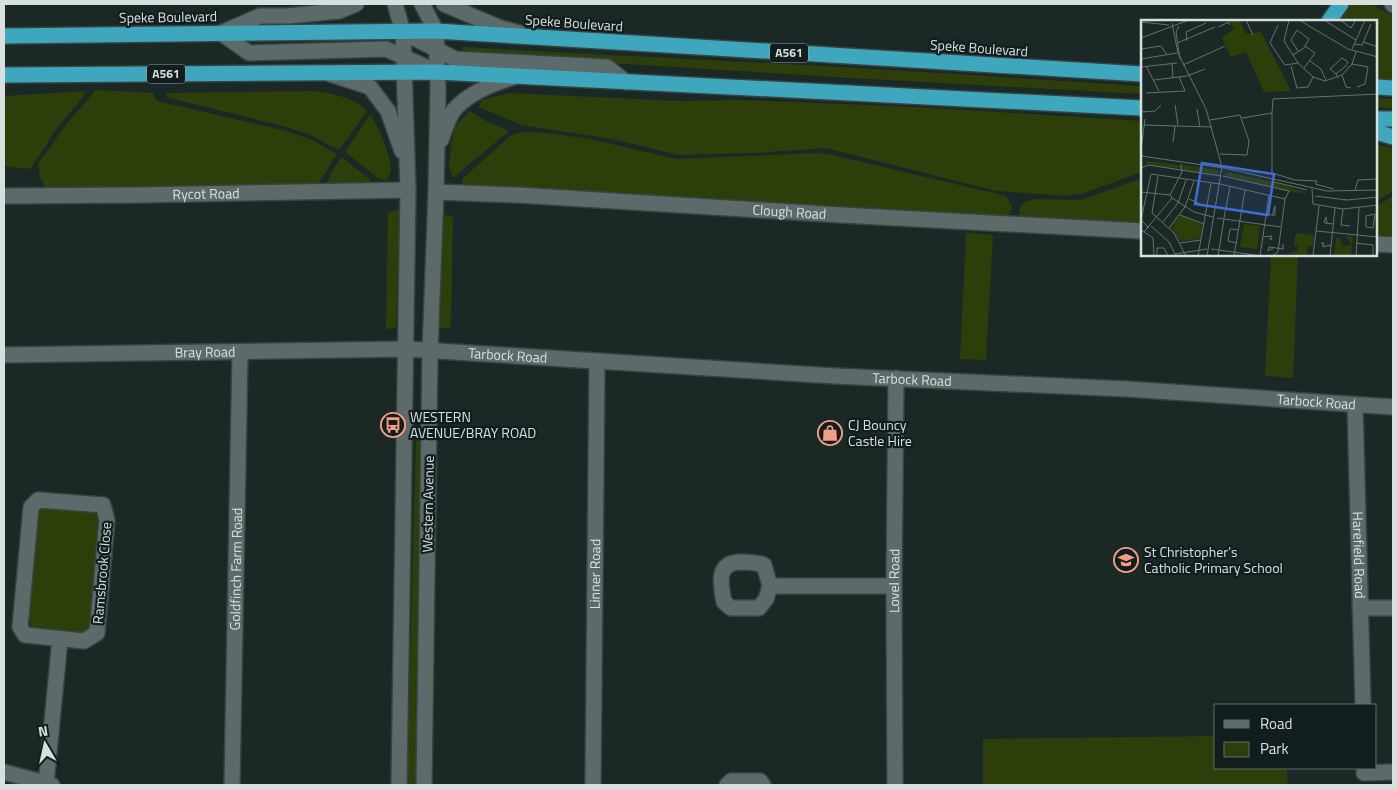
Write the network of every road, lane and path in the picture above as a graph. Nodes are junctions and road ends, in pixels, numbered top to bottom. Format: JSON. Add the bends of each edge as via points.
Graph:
{"nodes":[{"id":1,"x":356,"y":4,"type":"edge"},
{"id":2,"x":394,"y":4,"type":"edge"},
{"id":3,"x":422,"y":4,"type":"edge"},
{"id":4,"x":444,"y":4,"type":"edge"},
{"id":5,"x":1341,"y":4,"type":"edge"},
{"id":6,"x":1330,"y":20,"type":"edge"},
{"id":7,"x":436,"y":31,"type":"junction"},
{"id":8,"x":403,"y":32,"type":"junction"},
{"id":9,"x":221,"y":33,"type":"junction"},
{"id":10,"x":4,"y":36,"type":"edge"},
{"id":11,"x":532,"y":37,"type":"junction"},
{"id":12,"x":436,"y":49,"type":"junction"},
{"id":13,"x":404,"y":57,"type":"junction"},
{"id":14,"x":437,"y":72,"type":"junction"},
{"id":15,"x":328,"y":73,"type":"junction"},
{"id":16,"x":404,"y":73,"type":"junction"},
{"id":17,"x":1141,"y":74,"type":"edge"},
{"id":18,"x":4,"y":75,"type":"edge"},
{"id":19,"x":516,"y":76,"type":"junction"},
{"id":20,"x":626,"y":82,"type":"junction"},
{"id":21,"x":1377,"y":87,"type":"edge"},
{"id":22,"x":1393,"y":88,"type":"edge"},
{"id":23,"x":1141,"y":108,"type":"edge"},
{"id":24,"x":1377,"y":119,"type":"edge"},
{"id":25,"x":1393,"y":120,"type":"edge"},
{"id":26,"x":1377,"y":132,"type":"edge"},
{"id":27,"x":1393,"y":136,"type":"edge"},
{"id":28,"x":437,"y":151,"type":"junction"},
{"id":29,"x":408,"y":172,"type":"junction"},
{"id":30,"x":408,"y":190,"type":"junction"},
{"id":31,"x":436,"y":192,"type":"junction"},
{"id":32,"x":4,"y":196,"type":"edge"},
{"id":33,"x":1141,"y":231,"type":"edge"},
{"id":34,"x":1377,"y":244,"type":"edge"},
{"id":35,"x":1393,"y":245,"type":"edge"},
{"id":36,"x":406,"y":349,"type":"junction"},
{"id":37,"x":430,"y":352,"type":"junction"},
{"id":38,"x":240,"y":353,"type":"junction"},
{"id":39,"x":4,"y":356,"type":"edge"},
{"id":40,"x":597,"y":362,"type":"junction"},
{"id":41,"x":896,"y":378,"type":"junction"},
{"id":42,"x":1356,"y":405,"type":"junction"},
{"id":43,"x":1393,"y":407,"type":"edge"},
{"id":44,"x":770,"y":586,"type":"dead end"},
{"id":45,"x":894,"y":586,"type":"junction"},
{"id":46,"x":1360,"y":608,"type":"junction"},
{"id":47,"x":1393,"y":608,"type":"edge"},
{"id":48,"x":60,"y":639,"type":"junction"},
{"id":49,"x":1362,"y":704,"type":"edge"},
{"id":50,"x":4,"y":772,"type":"edge"},
{"id":51,"x":1393,"y":772,"type":"edge"},
{"id":52,"x":1364,"y":775,"type":"edge"},
{"id":53,"x":49,"y":785,"type":"edge"},
{"id":54,"x":232,"y":785,"type":"edge"},
{"id":55,"x":399,"y":785,"type":"edge"},
{"id":56,"x":424,"y":785,"type":"edge"},
{"id":57,"x":593,"y":785,"type":"edge"},
{"id":58,"x":727,"y":785,"type":"edge"},
{"id":59,"x":763,"y":785,"type":"edge"},
{"id":60,"x":895,"y":785,"type":"edge"}],
"edges":[{"from":1,"to":9,"type":"street","via":[[339,11],[260,16]]},
{"from":2,"to":8,"type":"street","name":"Western Avenue"},
{"from":3,"to":7,"type":"street"},
{"from":4,"to":11,"type":"street","via":[[498,27]]},
{"from":5,"to":6,"type":"highway"},
{"from":7,"to":8,"type":"highway","name":"Speke Boulevard","number":"A561"},
{"from":7,"to":11,"type":"highway","name":"Speke Boulevard","number":"A561"},
{"from":7,"to":12,"type":"street","name":"Western Avenue"},
{"from":8,"to":9,"type":"highway","name":"Speke Boulevard","number":"A561"},
{"from":8,"to":12,"type":"street","number":"A561"},
{"from":8,"to":13,"type":"street","name":"Western Avenue"},
{"from":9,"to":10,"type":"highway","name":"Speke Boulevard","number":"A561"},
{"from":9,"to":13,"type":"street","number":"A561","via":[[249,53],[386,50]]},
{"from":11,"to":17,"type":"highway","name":"Speke Boulevard","number":"A561"},
{"from":12,"to":14,"type":"street","name":"Western Avenue"},
{"from":12,"to":20,"type":"street","number":"A561","via":[[455,58],[607,66]]},
{"from":13,"to":14,"type":"street","number":"A561"},
{"from":13,"to":16,"type":"street","name":"Western Avenue"},
{"from":14,"to":16,"type":"highway","number":"A561"},
{"from":14,"to":19,"type":"highway","number":"A561"},
{"from":14,"to":28,"type":"street","name":"Western Avenue"},
{"from":15,"to":16,"type":"highway","number":"A561"},
{"from":15,"to":18,"type":"highway","number":"A561"},
{"from":15,"to":29,"type":"street","via":[[370,87],[381,100],[388,111]]},
{"from":16,"to":29,"type":"street","name":"Western Avenue"},
{"from":19,"to":20,"type":"highway","number":"A561"},
{"from":19,"to":28,"type":"street","via":[[492,83],[453,111]]},
{"from":20,"to":23,"type":"highway","number":"A561"},
{"from":21,"to":22,"type":"highway"},
{"from":24,"to":25,"type":"highway"},
{"from":26,"to":27,"type":"highway"},
{"from":28,"to":31,"type":"street","name":"Western Avenue"},
{"from":29,"to":30,"type":"street","name":"Western Avenue"},
{"from":30,"to":32,"type":"street","name":"Rycot Road"},
{"from":30,"to":36,"type":"street","name":"Western Avenue"},
{"from":31,"to":33,"type":"street","name":"Clough Road"},
{"from":31,"to":37,"type":"street","name":"Western Avenue"},
{"from":34,"to":35,"type":"street"},
{"from":36,"to":37,"type":"street","name":"Bray Road"},
{"from":36,"to":38,"type":"street","name":"Bray Road"},
{"from":36,"to":55,"type":"street","name":"Western Avenue"},
{"from":37,"to":40,"type":"street","name":"Tarbock Road"},
{"from":37,"to":56,"type":"street","name":"Western Avenue"},
{"from":38,"to":39,"type":"street","name":"Bray Road"},
{"from":38,"to":54,"type":"street","name":"Goldfinch Farm Road"},
{"from":40,"to":41,"type":"street","name":"Tarbock Road"},
{"from":40,"to":57,"type":"street","name":"Linner Road"},
{"from":41,"to":42,"type":"street","name":"Tarbock Road","via":[[1127,389]]},
{"from":41,"to":45,"type":"street","name":"Lovel Road"},
{"from":42,"to":43,"type":"street","name":"Tarbock Road"},
{"from":42,"to":46,"type":"street","name":"Harefield Road"},
{"from":44,"to":45,"type":"street"},
{"from":45,"to":60,"type":"street","name":"Lovel Road"},
{"from":46,"to":47,"type":"street"},
{"from":46,"to":49,"type":"street","name":"Harefield Road"},
{"from":48,"to":48,"type":"street","name":"Ramsbrook Close","via":[[26,636],[20,627],[31,507],[38,500],[104,505],[108,520],[97,633],[84,641]]},
{"from":48,"to":53,"type":"street"},
{"from":50,"to":53,"type":"street"},
{"from":51,"to":52,"type":"street"},
{"from":58,"to":59,"type":"street","via":[[731,781],[760,782]]}]}
